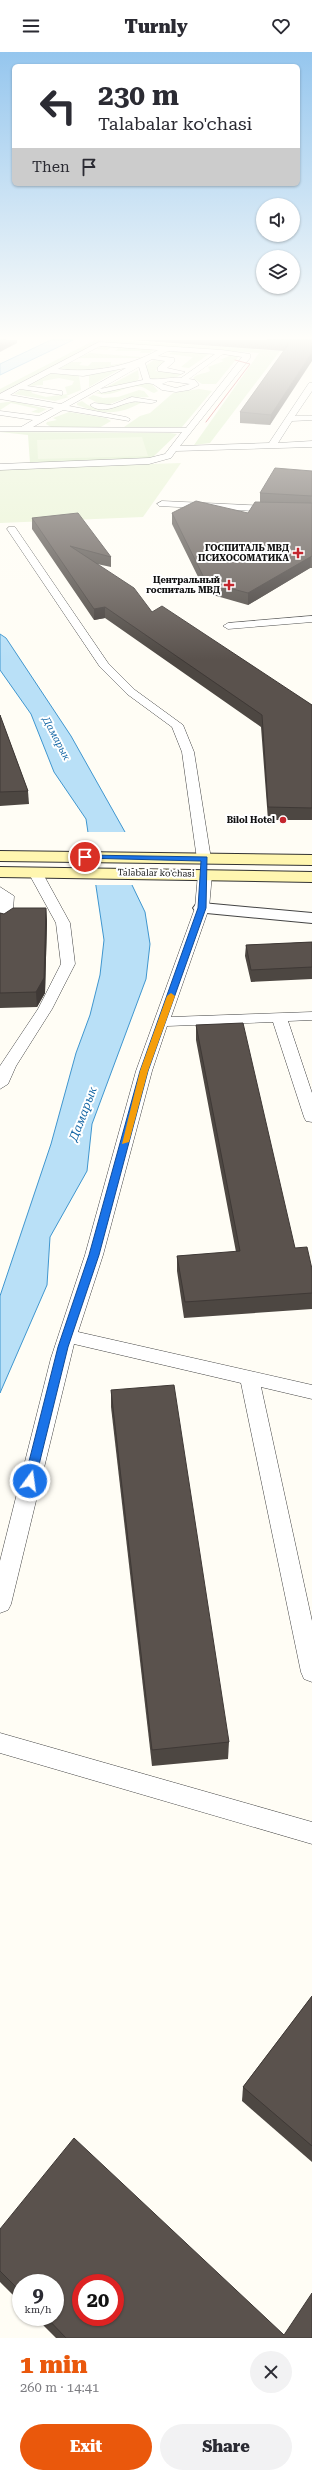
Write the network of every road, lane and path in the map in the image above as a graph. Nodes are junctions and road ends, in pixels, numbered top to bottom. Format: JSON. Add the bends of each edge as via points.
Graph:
{"nodes":[{"id":1,"x":231,"y":447,"type":"edge"},
{"id":2,"x":174,"y":449,"type":"joint"},
{"id":3,"x":0,"y":467,"type":"edge"},
{"id":4,"x":162,"y":504,"type":"dead end"},
{"id":5,"x":312,"y":511,"type":"edge"},
{"id":6,"x":12,"y":530,"type":"dead end"},
{"id":7,"x":312,"y":619,"type":"edge"},
{"id":8,"x":228,"y":626,"type":"dead end"},
{"id":9,"x":0,"y":856,"type":"edge"},
{"id":10,"x":312,"y":860,"type":"edge"},
{"id":11,"x":70,"y":865,"type":"junction"},
{"id":12,"x":204,"y":866,"type":"junction"},
{"id":13,"x":0,"y":872,"type":"edge"},
{"id":14,"x":35,"y":872,"type":"junction"},
{"id":15,"x":312,"y":877,"type":"edge"},
{"id":16,"x":0,"y":891,"type":"edge"},
{"id":17,"x":202,"y":908,"type":"junction"},
{"id":18,"x":312,"y":918,"type":"edge"},
{"id":19,"x":6,"y":923,"type":"edge"},
{"id":20,"x":312,"y":1016,"type":"edge"},
{"id":21,"x":279,"y":1018,"type":"junction"},
{"id":22,"x":162,"y":1022,"type":"junction"},
{"id":23,"x":0,"y":1084,"type":"edge"},
{"id":24,"x":312,"y":1117,"type":"edge"},
{"id":25,"x":66,"y":1336,"type":"junction"},
{"id":26,"x":248,"y":1377,"type":"junction"},
{"id":27,"x":312,"y":1392,"type":"edge"},
{"id":28,"x":0,"y":1604,"type":"edge"},
{"id":29,"x":312,"y":1672,"type":"edge"},
{"id":30,"x":0,"y":1743,"type":"edge"},
{"id":31,"x":312,"y":1833,"type":"edge"}],
"edges":[{"from":1,"to":2,"type":"lane"},
{"from":2,"to":3,"type":"lane","via":[[168,456],[155,460]]},
{"from":4,"to":5,"type":"lane"},
{"from":6,"to":12,"type":"lane","via":[[104,665],[131,692],[177,725],[188,752]]},
{"from":7,"to":8,"type":"lane"},
{"from":9,"to":11,"type":"main road","name":"Talabalar ko'chasi"},
{"from":10,"to":12,"type":"main road","name":"Talabalar ko'chasi"},
{"from":11,"to":12,"type":"main road","name":"Talabalar ko'chasi"},
{"from":11,"to":14,"type":"main road","name":"Talabalar ko'chasi"},
{"from":12,"to":15,"type":"main road","name":"Talabalar ko'chasi"},
{"from":12,"to":17,"type":"lane"},
{"from":13,"to":14,"type":"main road","name":"Talabalar ko'chasi"},
{"from":14,"to":23,"type":"lane","via":[[63,923],[68,964],[45,1009],[8,1066]]},
{"from":16,"to":19,"type":"lane","via":[[7,896]]},
{"from":17,"to":18,"type":"street"},
{"from":17,"to":22,"type":"lane"},
{"from":20,"to":21,"type":"lane"},
{"from":21,"to":22,"type":"lane"},
{"from":21,"to":24,"type":"lane"},
{"from":22,"to":25,"type":"lane","via":[[144,1071],[94,1255]]},
{"from":25,"to":26,"type":"lane"},
{"from":25,"to":28,"type":"lane"},
{"from":26,"to":27,"type":"lane"},
{"from":26,"to":29,"type":"lane"},
{"from":30,"to":31,"type":"lane"}]}
